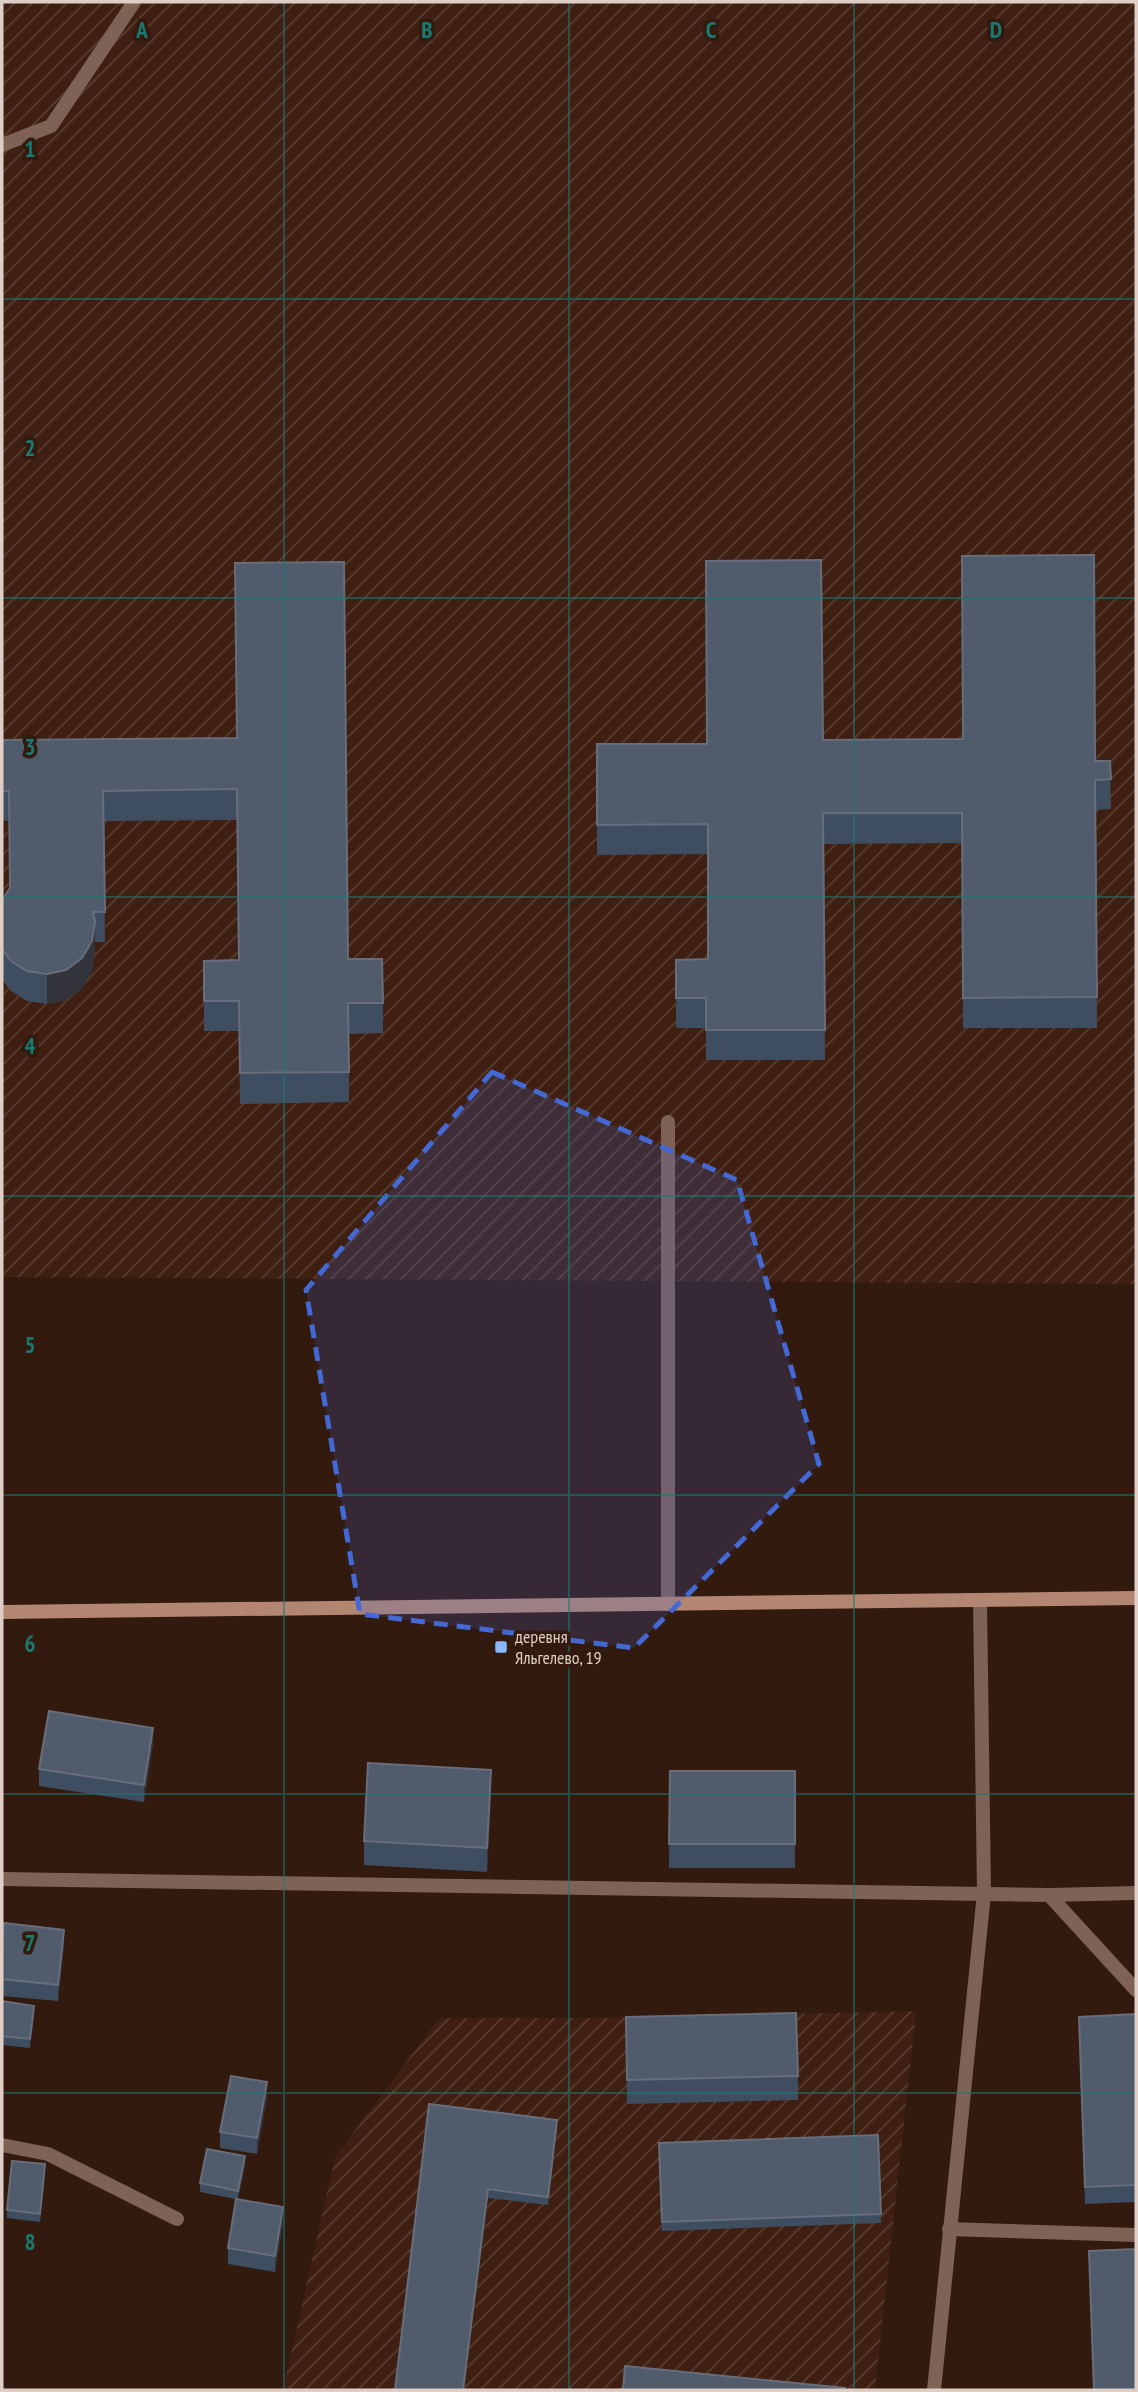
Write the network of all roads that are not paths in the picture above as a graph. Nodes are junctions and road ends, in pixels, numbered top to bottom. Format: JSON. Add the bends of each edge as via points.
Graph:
{"nodes":[{"id":1,"x":134,"y":2,"type":"edge"},
{"id":2,"x":2,"y":145,"type":"edge"},
{"id":3,"x":668,"y":1122,"type":"dead end"},
{"id":4,"x":1136,"y":1598,"type":"edge"},
{"id":5,"x":980,"y":1600,"type":"junction"},
{"id":6,"x":668,"y":1604,"type":"junction"},
{"id":7,"x":2,"y":1612,"type":"edge"},
{"id":8,"x":2,"y":1879,"type":"edge"},
{"id":9,"x":984,"y":1893,"type":"junction"},
{"id":10,"x":1136,"y":1893,"type":"edge"},
{"id":11,"x":1049,"y":1895,"type":"junction"},
{"id":12,"x":1136,"y":1990,"type":"edge"},
{"id":13,"x":2,"y":2145,"type":"edge"},
{"id":14,"x":177,"y":2219,"type":"dead end"},
{"id":15,"x":950,"y":2229,"type":"junction"},
{"id":16,"x":1136,"y":2235,"type":"edge"},
{"id":17,"x":934,"y":2390,"type":"edge"}],
"edges":[{"from":1,"to":2,"type":"street","via":[[51,126]]},
{"from":3,"to":6,"type":"street"},
{"from":4,"to":5,"type":"main road"},
{"from":5,"to":6,"type":"main road"},
{"from":5,"to":9,"type":"street"},
{"from":6,"to":7,"type":"main road"},
{"from":8,"to":9,"type":"street"},
{"from":9,"to":11,"type":"street"},
{"from":9,"to":15,"type":"street"},
{"from":10,"to":11,"type":"street"},
{"from":11,"to":12,"type":"street"},
{"from":13,"to":14,"type":"street","via":[[48,2154]]},
{"from":15,"to":16,"type":"street"},
{"from":15,"to":17,"type":"street"}]}
